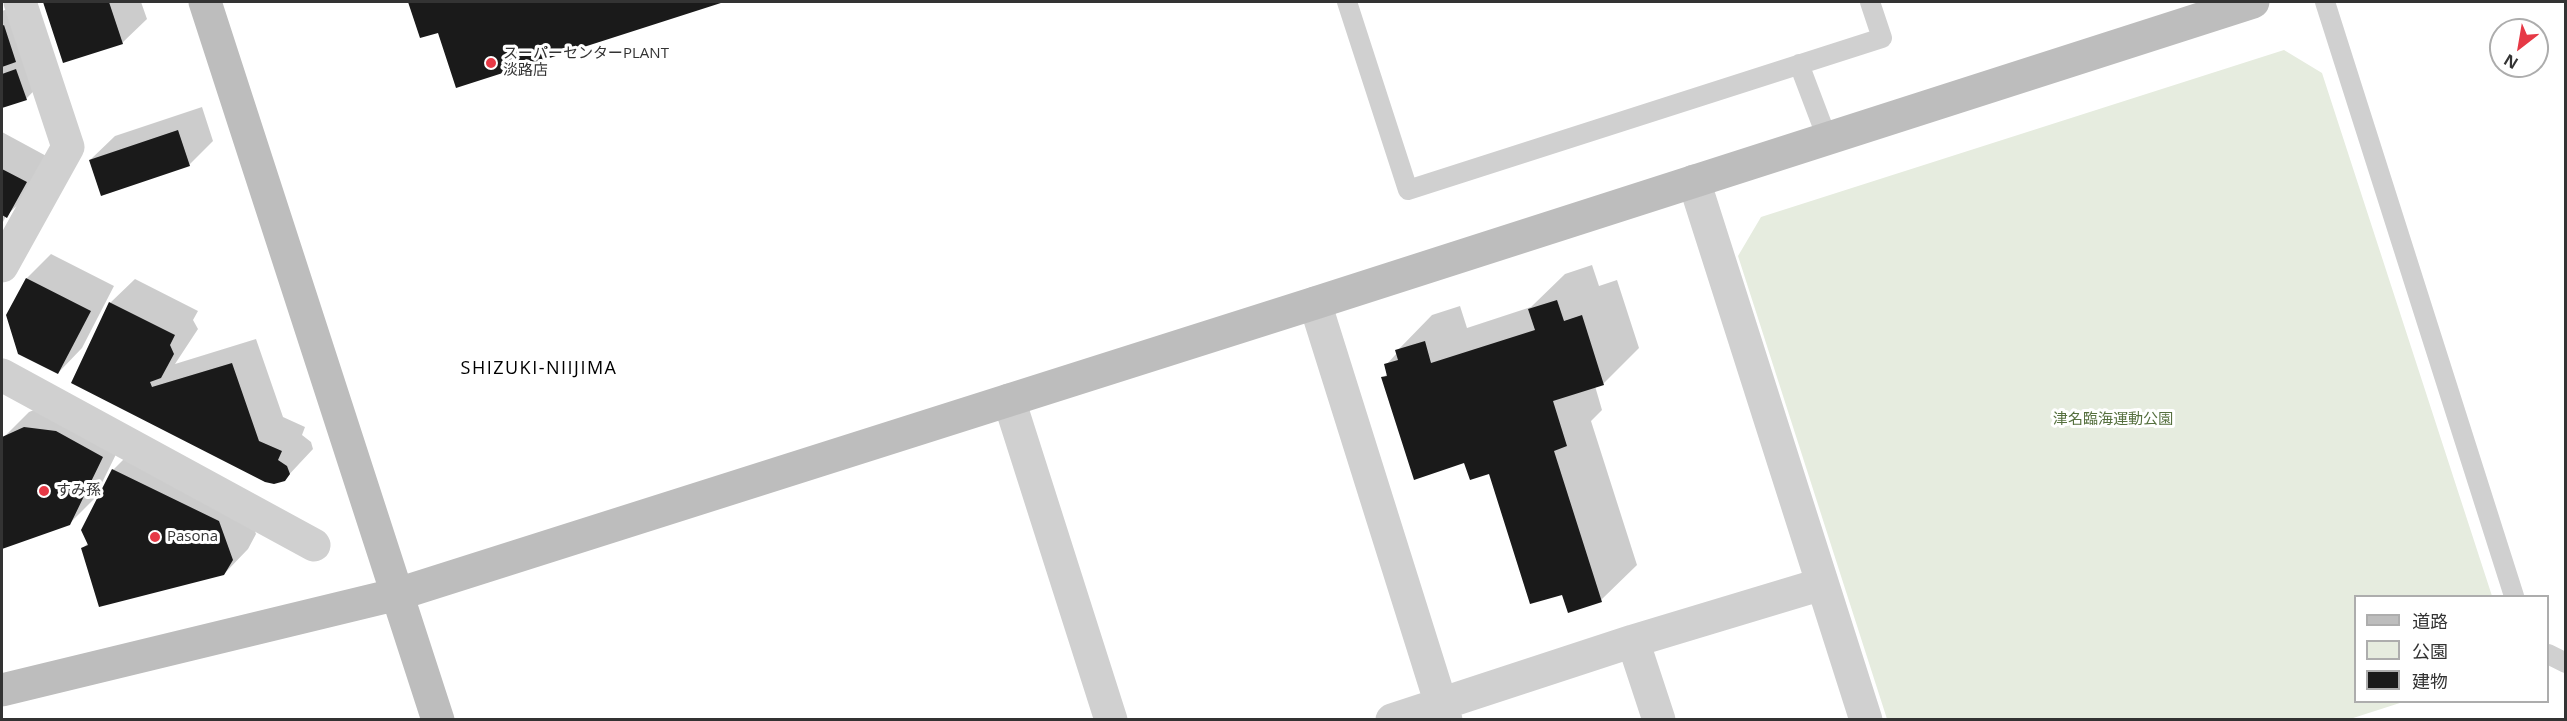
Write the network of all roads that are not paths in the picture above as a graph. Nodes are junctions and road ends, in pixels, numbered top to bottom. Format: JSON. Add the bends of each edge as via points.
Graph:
{"nodes":[{"id":1,"x":20,"y":2,"type":"edge"},
{"id":2,"x":205,"y":2,"type":"edge"},
{"id":3,"x":1347,"y":2,"type":"edge"},
{"id":4,"x":1870,"y":2,"type":"edge"},
{"id":5,"x":2253,"y":2,"type":"edge"},
{"id":6,"x":2325,"y":2,"type":"edge"},
{"id":7,"x":1799,"y":64,"type":"junction"},
{"id":8,"x":1827,"y":138,"type":"junction"},
{"id":9,"x":1694,"y":181,"type":"junction"},
{"id":10,"x":2,"y":266,"type":"edge"},
{"id":11,"x":1315,"y":303,"type":"junction"},
{"id":12,"x":2,"y":377,"type":"edge"},
{"id":13,"x":1009,"y":400,"type":"junction"},
{"id":14,"x":314,"y":545,"type":"dead end"},
{"id":15,"x":1822,"y":584,"type":"junction"},
{"id":16,"x":398,"y":594,"type":"junction"},
{"id":17,"x":2513,"y":595,"type":"edge"},
{"id":18,"x":1633,"y":641,"type":"junction"},
{"id":19,"x":2549,"y":655,"type":"edge"},
{"id":20,"x":2565,"y":663,"type":"edge"},
{"id":21,"x":2,"y":690,"type":"edge"},
{"id":22,"x":1444,"y":712,"type":"edge"},
{"id":23,"x":438,"y":720,"type":"edge"},
{"id":24,"x":1111,"y":720,"type":"edge"},
{"id":25,"x":1392,"y":720,"type":"edge"},
{"id":26,"x":1659,"y":720,"type":"edge"},
{"id":27,"x":1866,"y":720,"type":"edge"}],
"edges":[{"from":1,"to":10,"type":"street","via":[[68,147]]},
{"from":2,"to":16,"type":"street"},
{"from":3,"to":7,"type":"lane","via":[[1408,190]]},
{"from":4,"to":7,"type":"lane","via":[[1882,38]]},
{"from":5,"to":8,"type":"street"},
{"from":6,"to":17,"type":"lane"},
{"from":7,"to":8,"type":"lane"},
{"from":8,"to":9,"type":"street"},
{"from":9,"to":11,"type":"street"},
{"from":9,"to":15,"type":"street"},
{"from":11,"to":13,"type":"street"},
{"from":11,"to":22,"type":"street"},
{"from":12,"to":14,"type":"street"},
{"from":13,"to":16,"type":"street"},
{"from":13,"to":24,"type":"street"},
{"from":15,"to":18,"type":"street"},
{"from":15,"to":27,"type":"street"},
{"from":16,"to":21,"type":"street"},
{"from":16,"to":23,"type":"street"},
{"from":18,"to":22,"type":"street"},
{"from":18,"to":26,"type":"street"},
{"from":19,"to":20,"type":"lane"},
{"from":22,"to":25,"type":"street"}]}
